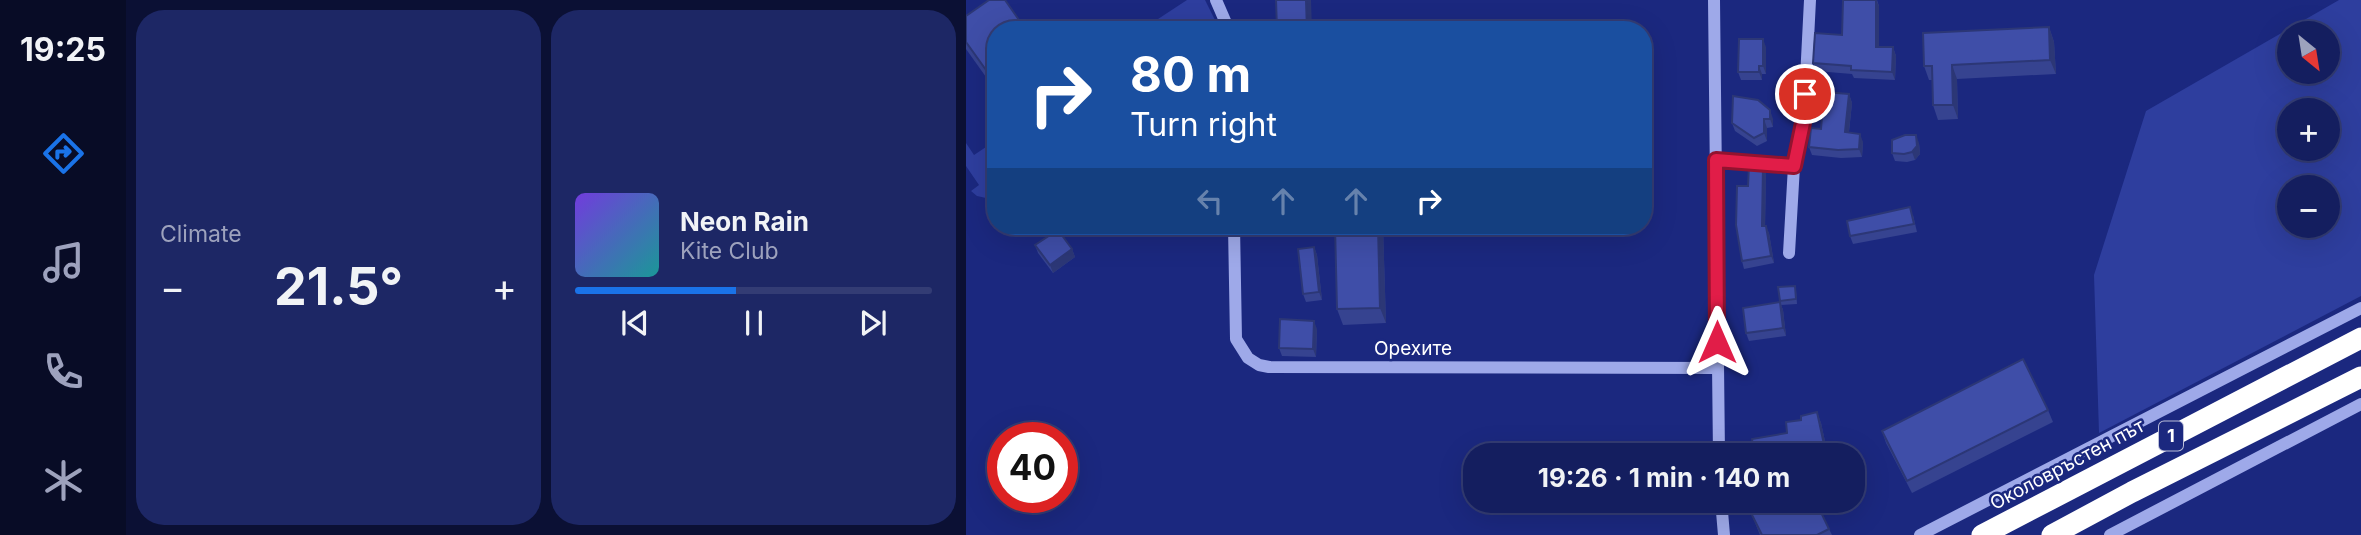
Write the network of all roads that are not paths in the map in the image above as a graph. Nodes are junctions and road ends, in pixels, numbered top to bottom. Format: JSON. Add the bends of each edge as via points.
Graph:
{"nodes":[{"id":1,"x":1216,"y":0,"type":"edge"},
{"id":2,"x":1714,"y":0,"type":"edge"},
{"id":3,"x":1810,"y":0,"type":"edge"},
{"id":4,"x":1225,"y":21,"type":"edge"},
{"id":5,"x":1716,"y":160,"type":"junction"},
{"id":6,"x":1794,"y":166,"type":"junction"},
{"id":7,"x":1234,"y":235,"type":"edge"},
{"id":8,"x":1789,"y":253,"type":"dead end"},
{"id":9,"x":2361,"y":308,"type":"edge"},
{"id":10,"x":2361,"y":338,"type":"edge"},
{"id":11,"x":1717,"y":368,"type":"junction"},
{"id":12,"x":2361,"y":377,"type":"edge"},
{"id":13,"x":2361,"y":404,"type":"edge"},
{"id":14,"x":1719,"y":443,"type":"edge"},
{"id":15,"x":1722,"y":513,"type":"edge"},
{"id":16,"x":1724,"y":535,"type":"edge"},
{"id":17,"x":1920,"y":535,"type":"edge"},
{"id":18,"x":1982,"y":535,"type":"edge"},
{"id":19,"x":2052,"y":535,"type":"edge"},
{"id":20,"x":2110,"y":535,"type":"edge"}],
"edges":[{"from":1,"to":4,"type":"street"},
{"from":2,"to":5,"type":"street"},
{"from":3,"to":6,"type":"street","via":[[1804,118]]},
{"from":5,"to":6,"type":"street"},
{"from":5,"to":11,"type":"street"},
{"from":6,"to":8,"type":"street"},
{"from":7,"to":11,"type":"street","name":"Орехите","via":[[1236,339],[1248,358],[1259,365]]},
{"from":9,"to":17,"type":"street"},
{"from":10,"to":18,"type":"highway","name":"Околовръстен път","number":"1"},
{"from":11,"to":14,"type":"street"},
{"from":12,"to":19,"type":"highway","number":"1"},
{"from":13,"to":20,"type":"street"},
{"from":15,"to":16,"type":"street"}]}
